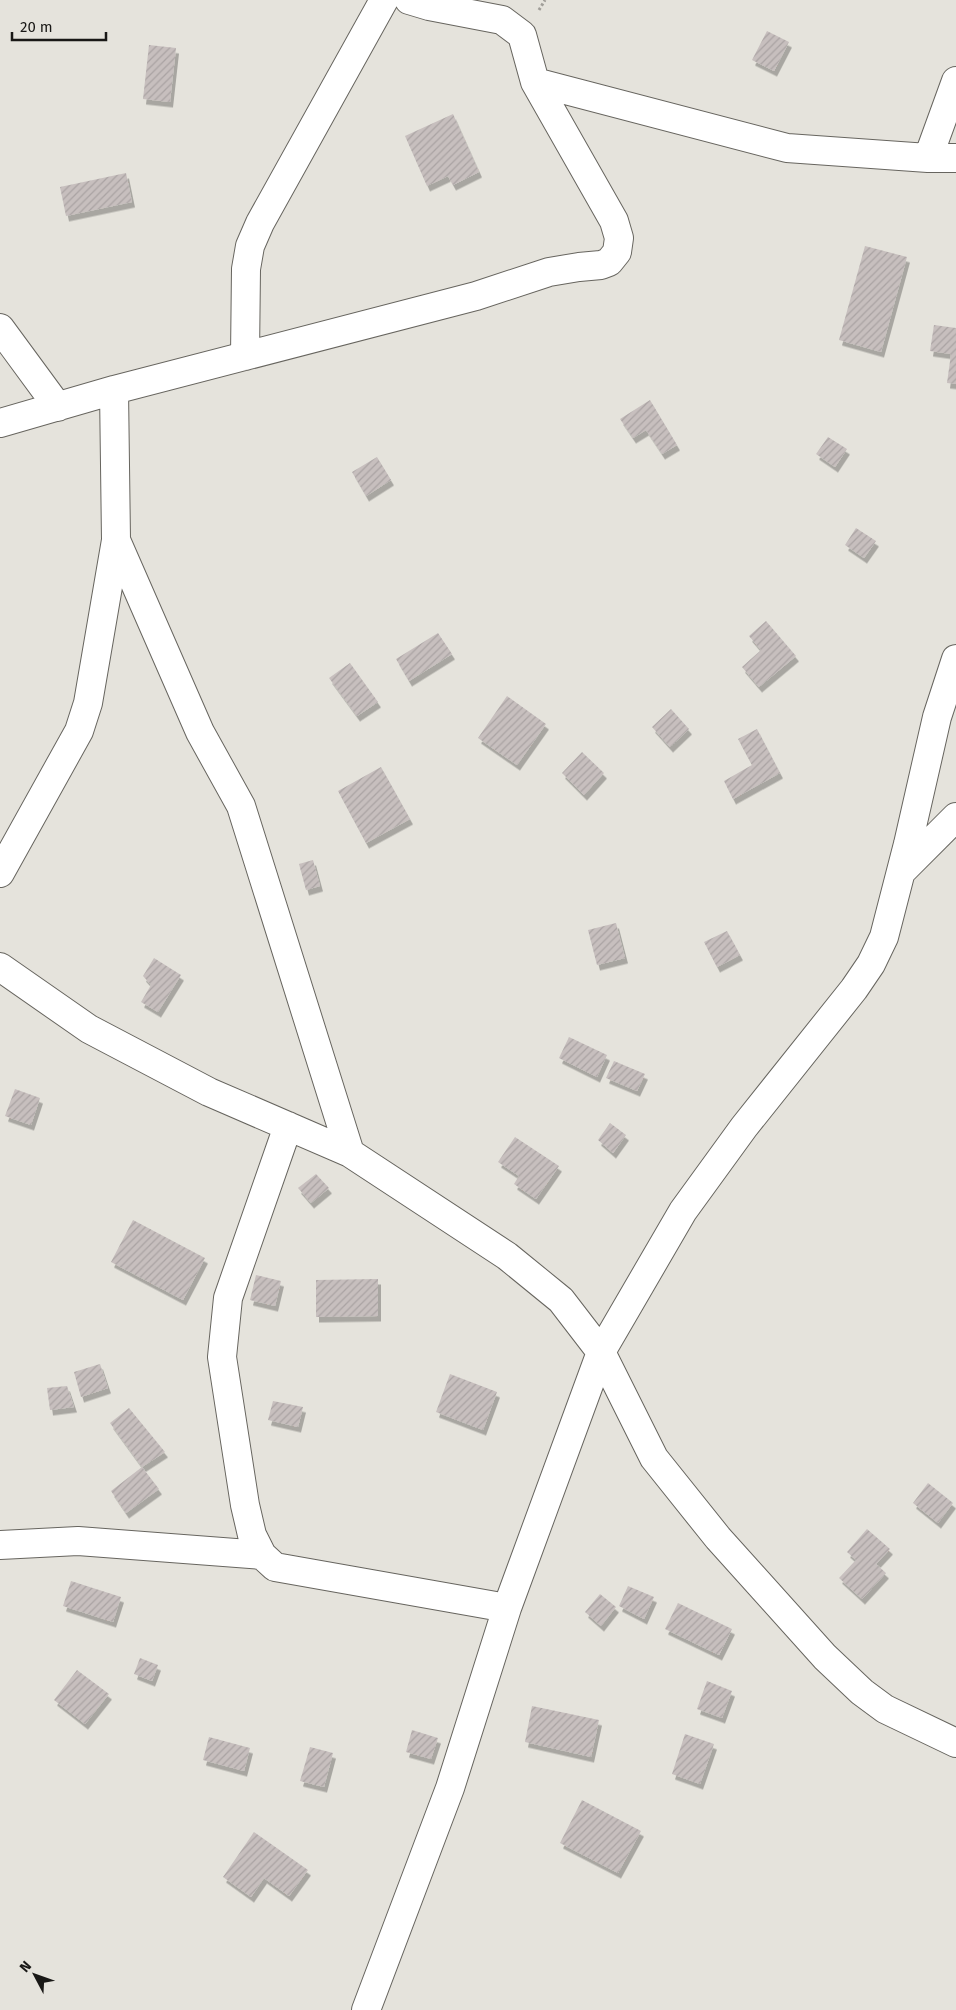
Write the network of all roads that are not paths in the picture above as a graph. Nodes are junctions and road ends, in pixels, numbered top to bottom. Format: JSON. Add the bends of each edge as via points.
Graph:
{"nodes":[{"id":1,"x":384,"y":0,"type":"edge"},
{"id":2,"x":409,"y":0,"type":"edge"},
{"id":3,"x":956,"y":81,"type":"edge"},
{"id":4,"x":535,"y":82,"type":"junction"},
{"id":5,"x":928,"y":158,"type":"junction"},
{"id":6,"x":956,"y":158,"type":"edge"},
{"id":7,"x":0,"y":328,"type":"edge"},
{"id":8,"x":245,"y":356,"type":"junction"},
{"id":9,"x":114,"y":390,"type":"junction"},
{"id":10,"x":58,"y":407,"type":"junction"},
{"id":11,"x":0,"y":423,"type":"edge"},
{"id":12,"x":116,"y":540,"type":"junction"},
{"id":13,"x":956,"y":659,"type":"edge"},
{"id":14,"x":956,"y":817,"type":"edge"},
{"id":15,"x":901,"y":871,"type":"junction"},
{"id":16,"x":0,"y":873,"type":"edge"},
{"id":17,"x":0,"y":967,"type":"edge"},
{"id":18,"x":288,"y":1126,"type":"junction"},
{"id":19,"x":350,"y":1153,"type":"junction"},
{"id":20,"x":601,"y":1352,"type":"junction"},
{"id":21,"x":0,"y":1545,"type":"edge"},
{"id":22,"x":262,"y":1555,"type":"junction"},
{"id":23,"x":507,"y":1608,"type":"junction"},
{"id":24,"x":956,"y":1743,"type":"edge"},
{"id":25,"x":366,"y":2010,"type":"edge"}],
"edges":[{"from":1,"to":8,"type":"street","via":[[250,246],[246,270]]},
{"from":2,"to":4,"type":"street","via":[[502,20],[522,35]]},
{"from":3,"to":5,"type":"street"},
{"from":4,"to":5,"type":"street","via":[[787,148]]},
{"from":4,"to":8,"type":"street","via":[[614,221],[619,238],[617,252],[609,262],[549,272],[476,296]]},
{"from":5,"to":6,"type":"street"},
{"from":7,"to":10,"type":"street"},
{"from":8,"to":9,"type":"street"},
{"from":9,"to":10,"type":"street"},
{"from":9,"to":12,"type":"street"},
{"from":10,"to":11,"type":"street"},
{"from":12,"to":16,"type":"street","via":[[88,703],[79,731]]},
{"from":12,"to":19,"type":"street","via":[[200,732],[241,806]]},
{"from":13,"to":15,"type":"street","via":[[937,717]]},
{"from":14,"to":15,"type":"street"},
{"from":15,"to":20,"type":"street","via":[[884,937],[871,964],[744,1127],[684,1211]]},
{"from":17,"to":18,"type":"street","via":[[89,1030],[209,1092]]},
{"from":18,"to":19,"type":"street"},
{"from":18,"to":22,"type":"street","via":[[228,1298],[222,1357],[245,1505],[252,1535]]},
{"from":19,"to":20,"type":"street","via":[[507,1256],[561,1300]]},
{"from":20,"to":23,"type":"street"},
{"from":20,"to":24,"type":"street","via":[[654,1458],[718,1538],[819,1650],[862,1692],[885,1709]]},
{"from":21,"to":22,"type":"street","via":[[78,1541]]},
{"from":22,"to":23,"type":"street","via":[[275,1567]]},
{"from":23,"to":25,"type":"street","via":[[450,1788]]}]}
